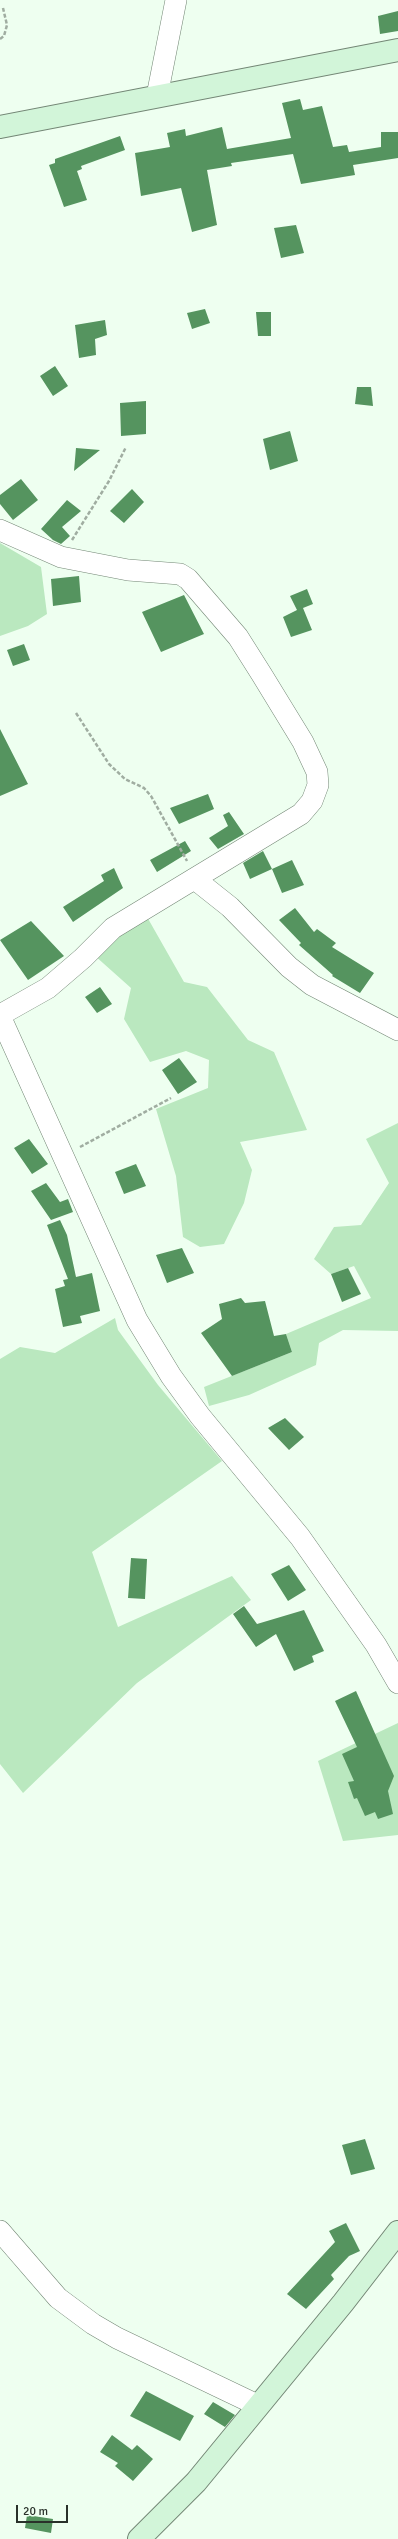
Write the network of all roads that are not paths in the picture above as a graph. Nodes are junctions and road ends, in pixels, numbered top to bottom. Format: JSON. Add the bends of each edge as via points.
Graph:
{"nodes":[{"id":1,"x":176,"y":0,"type":"edge"},
{"id":2,"x":398,"y":50,"type":"edge"},
{"id":3,"x":157,"y":96,"type":"junction"},
{"id":4,"x":0,"y":127,"type":"edge"},
{"id":5,"x":0,"y":530,"type":"edge"},
{"id":6,"x":196,"y":880,"type":"junction"},
{"id":7,"x":0,"y":1016,"type":"edge"},
{"id":8,"x":398,"y":1030,"type":"edge"},
{"id":9,"x":398,"y":1684,"type":"edge"},
{"id":10,"x":0,"y":2231,"type":"edge"},
{"id":11,"x":398,"y":2232,"type":"edge"},
{"id":12,"x":257,"y":2405,"type":"junction"},
{"id":13,"x":139,"y":2539,"type":"edge"}],
"edges":[{"from":1,"to":3,"type":"street"},
{"from":2,"to":3,"type":"street"},
{"from":3,"to":4,"type":"street"},
{"from":5,"to":6,"type":"street","via":[[61,557],[128,570],[180,574],[188,579],[238,637],[303,742],[317,772],[318,785],[312,801],[301,814],[260,837]]},
{"from":6,"to":7,"type":"street","via":[[113,928],[48,988]]},
{"from":6,"to":8,"type":"street","via":[[230,907],[289,967],[312,985]]},
{"from":7,"to":9,"type":"street","via":[[137,1320],[171,1376],[200,1416],[300,1537],[376,1645]]},
{"from":10,"to":12,"type":"street","via":[[58,2298],[93,2324]]},
{"from":11,"to":12,"type":"street","via":[[343,2303]]},
{"from":12,"to":13,"type":"street","via":[[196,2482]]}]}
